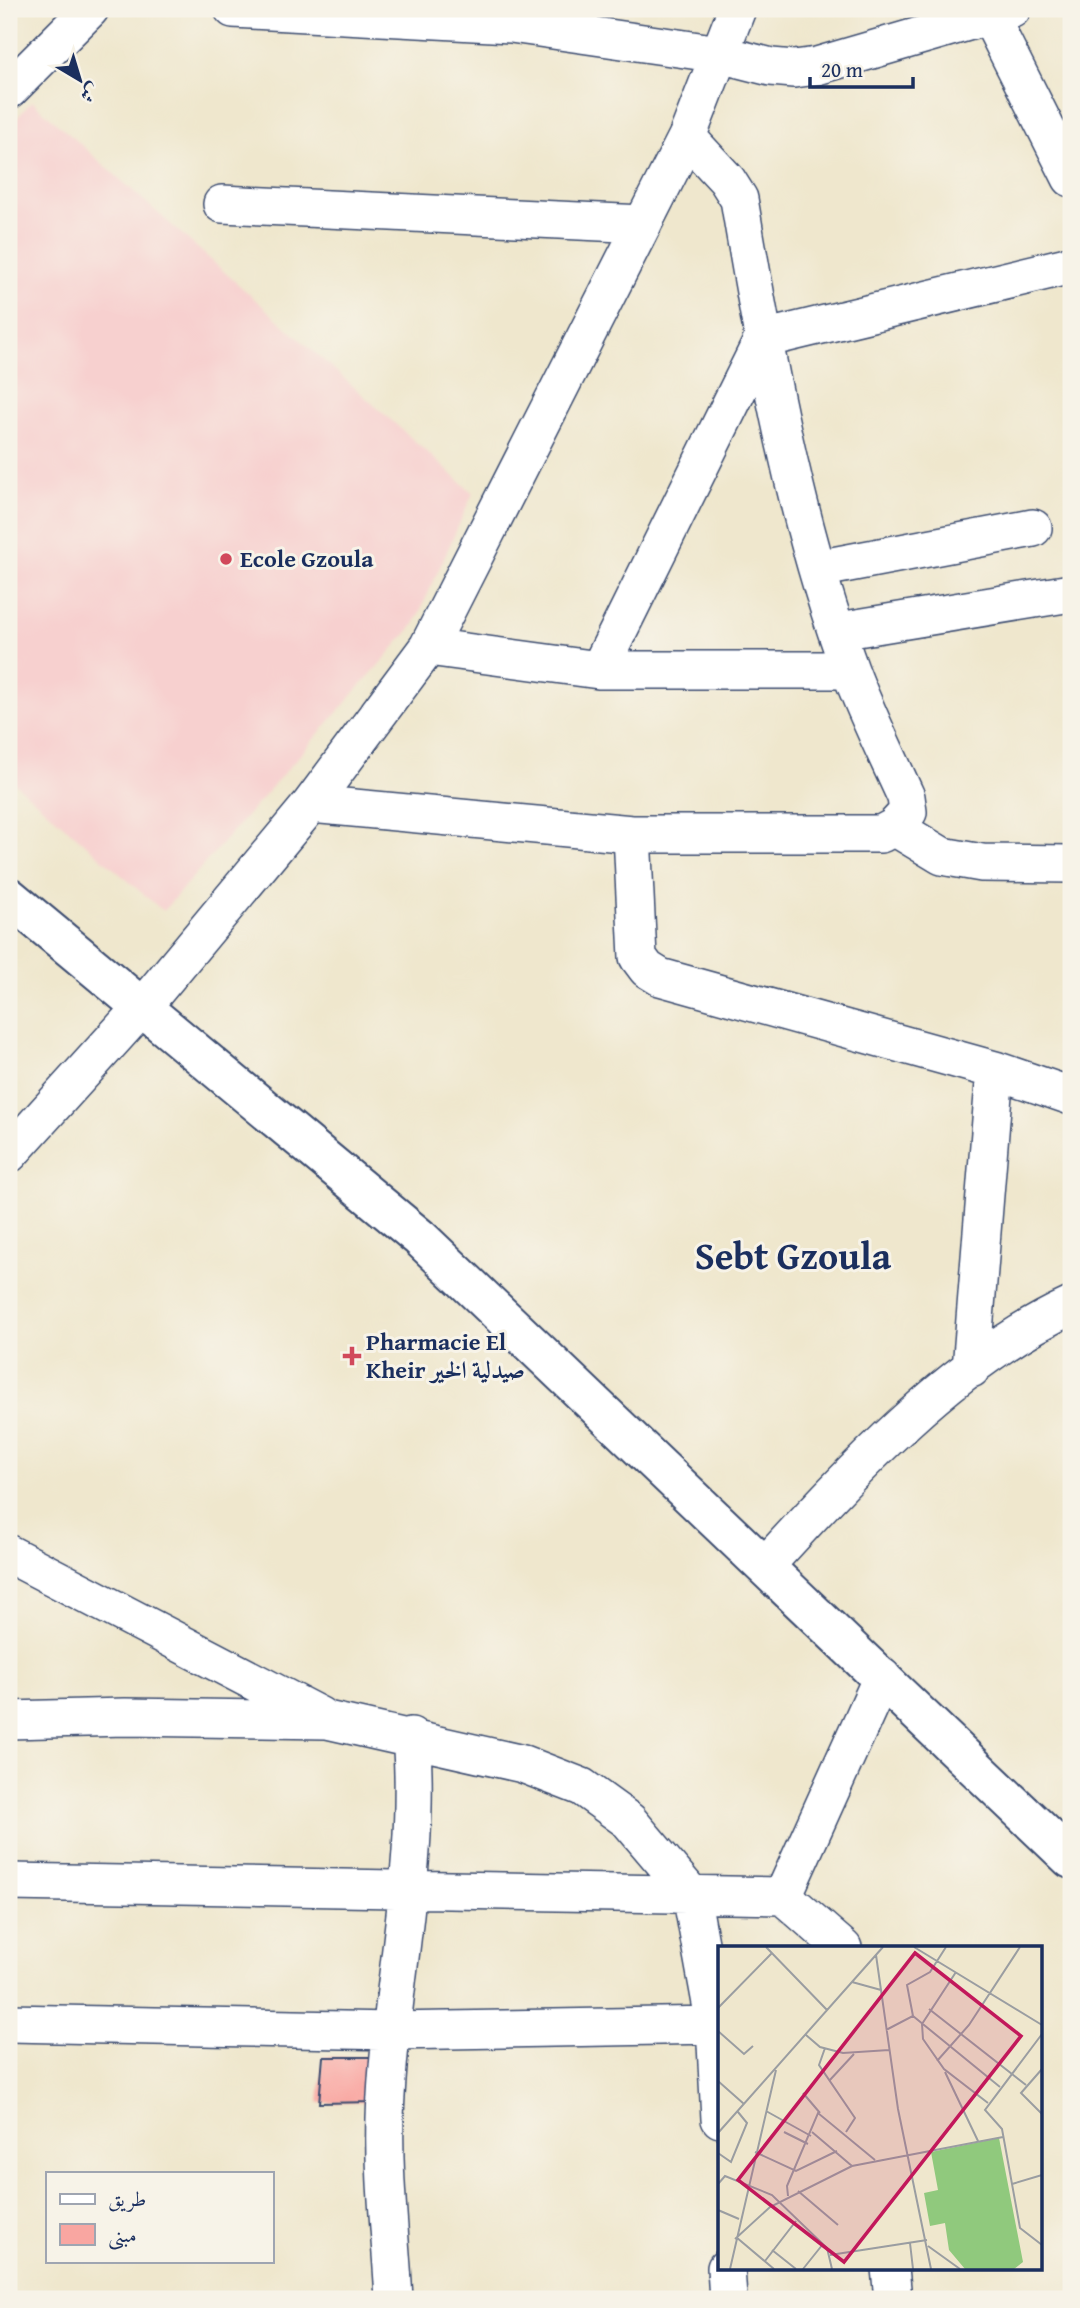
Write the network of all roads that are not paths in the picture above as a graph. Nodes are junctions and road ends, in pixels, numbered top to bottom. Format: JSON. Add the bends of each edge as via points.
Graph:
{"nodes":[{"id":1,"x":90,"y":9,"type":"edge"},
{"id":2,"x":233,"y":9,"type":"edge"},
{"id":3,"x":737,"y":9,"type":"edge"},
{"id":4,"x":996,"y":11,"type":"edge"},
{"id":5,"x":511,"y":16,"type":"edge"},
{"id":6,"x":720,"y":54,"type":"junction"},
{"id":7,"x":9,"y":90,"type":"edge"},
{"id":8,"x":687,"y":138,"type":"junction"},
{"id":9,"x":1071,"y":178,"type":"edge"},
{"id":10,"x":222,"y":204,"type":"dead end"},
{"id":11,"x":643,"y":223,"type":"junction"},
{"id":12,"x":1071,"y":265,"type":"edge"},
{"id":13,"x":763,"y":339,"type":"junction"},
{"id":14,"x":1033,"y":528,"type":"dead end"},
{"id":15,"x":817,"y":569,"type":"junction"},
{"id":16,"x":1071,"y":593,"type":"edge"},
{"id":17,"x":839,"y":631,"type":"junction"},
{"id":18,"x":428,"y":648,"type":"junction"},
{"id":19,"x":599,"y":670,"type":"junction"},
{"id":20,"x":850,"y":670,"type":"junction"},
{"id":21,"x":311,"y":804,"type":"junction"},
{"id":22,"x":894,"y":827,"type":"junction"},
{"id":23,"x":632,"y":834,"type":"junction"},
{"id":24,"x":1071,"y":864,"type":"edge"},
{"id":25,"x":9,"y":897,"type":"edge"},
{"id":26,"x":143,"y":1006,"type":"junction"},
{"id":27,"x":995,"y":1070,"type":"junction"},
{"id":28,"x":1071,"y":1096,"type":"edge"},
{"id":29,"x":9,"y":1154,"type":"edge"},
{"id":30,"x":1071,"y":1306,"type":"edge"},
{"id":31,"x":971,"y":1369,"type":"junction"},
{"id":32,"x":9,"y":1553,"type":"edge"},
{"id":33,"x":765,"y":1566,"type":"junction"},
{"id":34,"x":882,"y":1677,"type":"junction"},
{"id":35,"x":9,"y":1720,"type":"edge"},
{"id":36,"x":327,"y":1720,"type":"junction"},
{"id":37,"x":411,"y":1736,"type":"junction"},
{"id":38,"x":1071,"y":1859,"type":"edge"},
{"id":39,"x":9,"y":1882,"type":"edge"},
{"id":40,"x":408,"y":1891,"type":"junction"},
{"id":41,"x":691,"y":1894,"type":"junction"},
{"id":42,"x":783,"y":1896,"type":"junction"},
{"id":43,"x":841,"y":1946,"type":"edge"},
{"id":44,"x":9,"y":2023,"type":"edge"},
{"id":45,"x":715,"y":2025,"type":"junction"},
{"id":46,"x":392,"y":2031,"type":"junction"},
{"id":47,"x":718,"y":2096,"type":"edge"},
{"id":48,"x":726,"y":2270,"type":"edge"},
{"id":49,"x":890,"y":2270,"type":"edge"},
{"id":50,"x":394,"y":2299,"type":"edge"},
{"id":51,"x":728,"y":2299,"type":"edge"},
{"id":52,"x":892,"y":2299,"type":"edge"}],
"edges":[{"from":1,"to":7,"type":"street"},
{"from":2,"to":5,"type":"street"},
{"from":3,"to":6,"type":"street"},
{"from":4,"to":6,"type":"street","via":[[806,68],[771,67]]},
{"from":4,"to":9,"type":"street"},
{"from":5,"to":6,"type":"street"},
{"from":6,"to":8,"type":"street"},
{"from":8,"to":11,"type":"street"},
{"from":8,"to":13,"type":"street","via":[[739,199]]},
{"from":10,"to":11,"type":"street"},
{"from":11,"to":18,"type":"street"},
{"from":12,"to":13,"type":"street"},
{"from":13,"to":15,"type":"street"},
{"from":13,"to":19,"type":"street"},
{"from":14,"to":15,"type":"street"},
{"from":15,"to":17,"type":"street"},
{"from":16,"to":17,"type":"street"},
{"from":17,"to":20,"type":"street"},
{"from":18,"to":19,"type":"street"},
{"from":18,"to":21,"type":"street"},
{"from":19,"to":20,"type":"street"},
{"from":20,"to":22,"type":"street","via":[[906,797],[908,812]]},
{"from":21,"to":23,"type":"street"},
{"from":21,"to":26,"type":"street"},
{"from":22,"to":23,"type":"street","via":[[881,834]]},
{"from":22,"to":24,"type":"street","via":[[942,856],[982,863]]},
{"from":23,"to":27,"type":"street","via":[[638,957],[647,969],[660,977]]},
{"from":25,"to":26,"type":"main road"},
{"from":26,"to":29,"type":"street"},
{"from":26,"to":33,"type":"main road","via":[[421,1238]]},
{"from":27,"to":28,"type":"street"},
{"from":27,"to":31,"type":"street"},
{"from":30,"to":31,"type":"street","via":[[1045,1318]]},
{"from":31,"to":33,"type":"street","via":[[891,1436]]},
{"from":32,"to":36,"type":"street"},
{"from":33,"to":34,"type":"main road"},
{"from":34,"to":38,"type":"main road"},
{"from":34,"to":42,"type":"street"},
{"from":35,"to":36,"type":"street"},
{"from":36,"to":37,"type":"street"},
{"from":37,"to":40,"type":"street","via":[[414,1776]]},
{"from":37,"to":41,"type":"street","via":[[523,1764],[582,1787],[629,1821]]},
{"from":39,"to":40,"type":"street"},
{"from":40,"to":41,"type":"street"},
{"from":40,"to":46,"type":"street"},
{"from":41,"to":42,"type":"street"},
{"from":41,"to":45,"type":"street"},
{"from":42,"to":43,"type":"street"},
{"from":44,"to":46,"type":"street"},
{"from":45,"to":46,"type":"street"},
{"from":45,"to":47,"type":"street"},
{"from":46,"to":50,"type":"street","via":[[385,2120]]},
{"from":48,"to":51,"type":"street"},
{"from":49,"to":52,"type":"street"}]}
